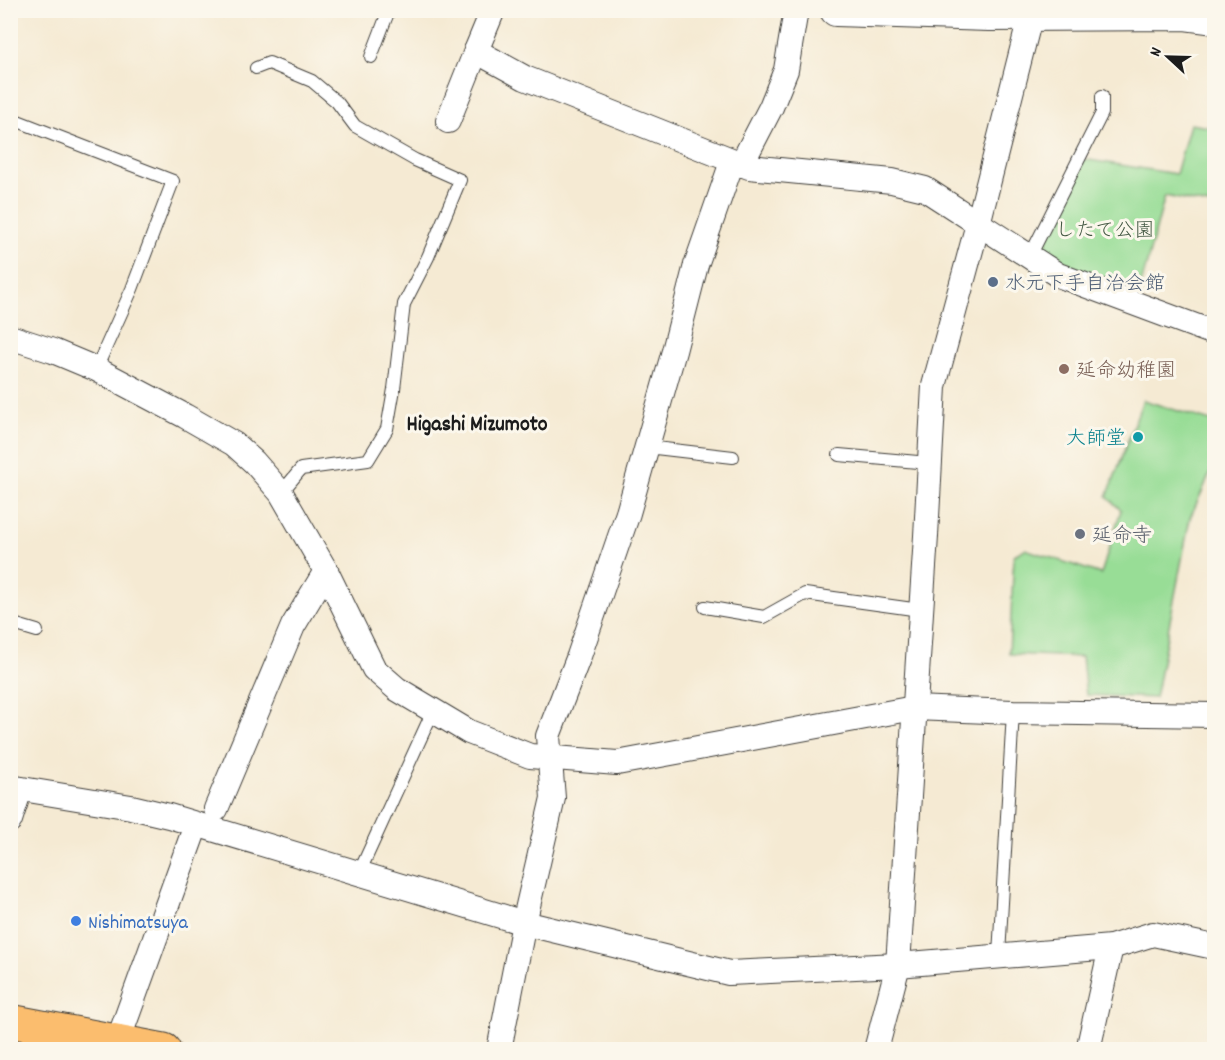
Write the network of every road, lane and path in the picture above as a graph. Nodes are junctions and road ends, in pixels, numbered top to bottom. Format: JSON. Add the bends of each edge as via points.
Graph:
{"nodes":[{"id":1,"x":389,"y":10,"type":"edge"},
{"id":2,"x":493,"y":10,"type":"edge"},
{"id":3,"x":796,"y":10,"type":"edge"},
{"id":4,"x":836,"y":10,"type":"edge"},
{"id":5,"x":1030,"y":14,"type":"junction"},
{"id":6,"x":1215,"y":18,"type":"edge"},
{"id":7,"x":477,"y":51,"type":"junction"},
{"id":8,"x":371,"y":57,"type":"dead end"},
{"id":9,"x":256,"y":68,"type":"dead end"},
{"id":10,"x":1102,"y":96,"type":"dead end"},
{"id":11,"x":10,"y":118,"type":"edge"},
{"id":12,"x":448,"y":120,"type":"dead end"},
{"id":13,"x":737,"y":163,"type":"junction"},
{"id":14,"x":978,"y":224,"type":"junction"},
{"id":15,"x":1030,"y":256,"type":"junction"},
{"id":16,"x":1215,"y":333,"type":"edge"},
{"id":17,"x":10,"y":337,"type":"edge"},
{"id":18,"x":96,"y":369,"type":"junction"},
{"id":19,"x":647,"y":447,"type":"junction"},
{"id":20,"x":839,"y":455,"type":"dead end"},
{"id":21,"x":733,"y":457,"type":"dead end"},
{"id":22,"x":929,"y":463,"type":"junction"},
{"id":23,"x":281,"y":493,"type":"junction"},
{"id":24,"x":326,"y":571,"type":"junction"},
{"id":25,"x":705,"y":607,"type":"dead end"},
{"id":26,"x":920,"y":610,"type":"junction"},
{"id":27,"x":10,"y":623,"type":"edge"},
{"id":28,"x":37,"y":631,"type":"dead end"},
{"id":29,"x":914,"y":708,"type":"junction"},
{"id":30,"x":433,"y":711,"type":"junction"},
{"id":31,"x":1013,"y":712,"type":"junction"},
{"id":32,"x":1215,"y":715,"type":"edge"},
{"id":33,"x":548,"y":758,"type":"junction"},
{"id":34,"x":15,"y":788,"type":"edge"},
{"id":35,"x":216,"y":809,"type":"dead end"},
{"id":36,"x":10,"y":820,"type":"edge"},
{"id":37,"x":196,"y":825,"type":"junction"},
{"id":38,"x":359,"y":873,"type":"junction"},
{"id":39,"x":524,"y":923,"type":"junction"},
{"id":40,"x":1111,"y":947,"type":"junction"},
{"id":41,"x":1215,"y":947,"type":"edge"},
{"id":42,"x":999,"y":955,"type":"junction"},
{"id":43,"x":898,"y":965,"type":"junction"},
{"id":44,"x":10,"y":1021,"type":"edge"},
{"id":45,"x":140,"y":1046,"type":"edge"},
{"id":46,"x":500,"y":1050,"type":"edge"},
{"id":47,"x":876,"y":1050,"type":"edge"},
{"id":48,"x":1088,"y":1050,"type":"edge"}],
"edges":[{"from":1,"to":8,"type":"lane"},
{"from":2,"to":7,"type":"street"},
{"from":3,"to":13,"type":"street","via":[[786,70],[771,107]]},
{"from":4,"to":5,"type":"street"},
{"from":5,"to":6,"type":"street","via":[[1183,14]]},
{"from":5,"to":14,"type":"street"},
{"from":7,"to":12,"type":"street"},
{"from":7,"to":13,"type":"street","via":[[525,78]]},
{"from":9,"to":23,"type":"lane","via":[[269,63],[312,81],[337,102],[355,126],[460,180],[404,304],[387,429],[368,460],[301,470]]},
{"from":10,"to":15,"type":"lane","via":[[1102,113]]},
{"from":11,"to":18,"type":"lane","via":[[173,181],[132,290]]},
{"from":13,"to":14,"type":"street","via":[[904,183],[925,189]]},
{"from":13,"to":19,"type":"street","via":[[696,265]]},
{"from":14,"to":15,"type":"street"},
{"from":14,"to":22,"type":"street","via":[[933,386]]},
{"from":15,"to":16,"type":"street","via":[[1058,275]]},
{"from":17,"to":18,"type":"street"},
{"from":18,"to":23,"type":"street","via":[[234,444]]},
{"from":19,"to":21,"type":"lane"},
{"from":19,"to":33,"type":"street","via":[[598,601],[548,736]]},
{"from":20,"to":22,"type":"lane"},
{"from":22,"to":26,"type":"street"},
{"from":23,"to":24,"type":"street"},
{"from":24,"to":30,"type":"street","via":[[374,669]]},
{"from":24,"to":35,"type":"street","via":[[292,626]]},
{"from":25,"to":26,"type":"lane","via":[[764,618],[806,594]]},
{"from":26,"to":29,"type":"street"},
{"from":27,"to":28,"type":"lane"},
{"from":29,"to":31,"type":"street"},
{"from":29,"to":33,"type":"street","via":[[616,763]]},
{"from":29,"to":43,"type":"street"},
{"from":30,"to":33,"type":"street","via":[[507,748]]},
{"from":30,"to":38,"type":"lane"},
{"from":31,"to":32,"type":"street"},
{"from":31,"to":42,"type":"lane"},
{"from":33,"to":39,"type":"street","via":[[552,798]]},
{"from":34,"to":36,"type":"street"},
{"from":34,"to":37,"type":"street","via":[[131,807]]},
{"from":37,"to":38,"type":"street"},
{"from":37,"to":45,"type":"street"},
{"from":38,"to":39,"type":"street"},
{"from":39,"to":43,"type":"street","via":[[729,973]]},
{"from":39,"to":46,"type":"street"},
{"from":40,"to":41,"type":"street","via":[[1153,934]]},
{"from":40,"to":42,"type":"street"},
{"from":40,"to":48,"type":"street"},
{"from":42,"to":43,"type":"street"},
{"from":43,"to":47,"type":"street"},
{"from":44,"to":45,"type":"main road"}]}
